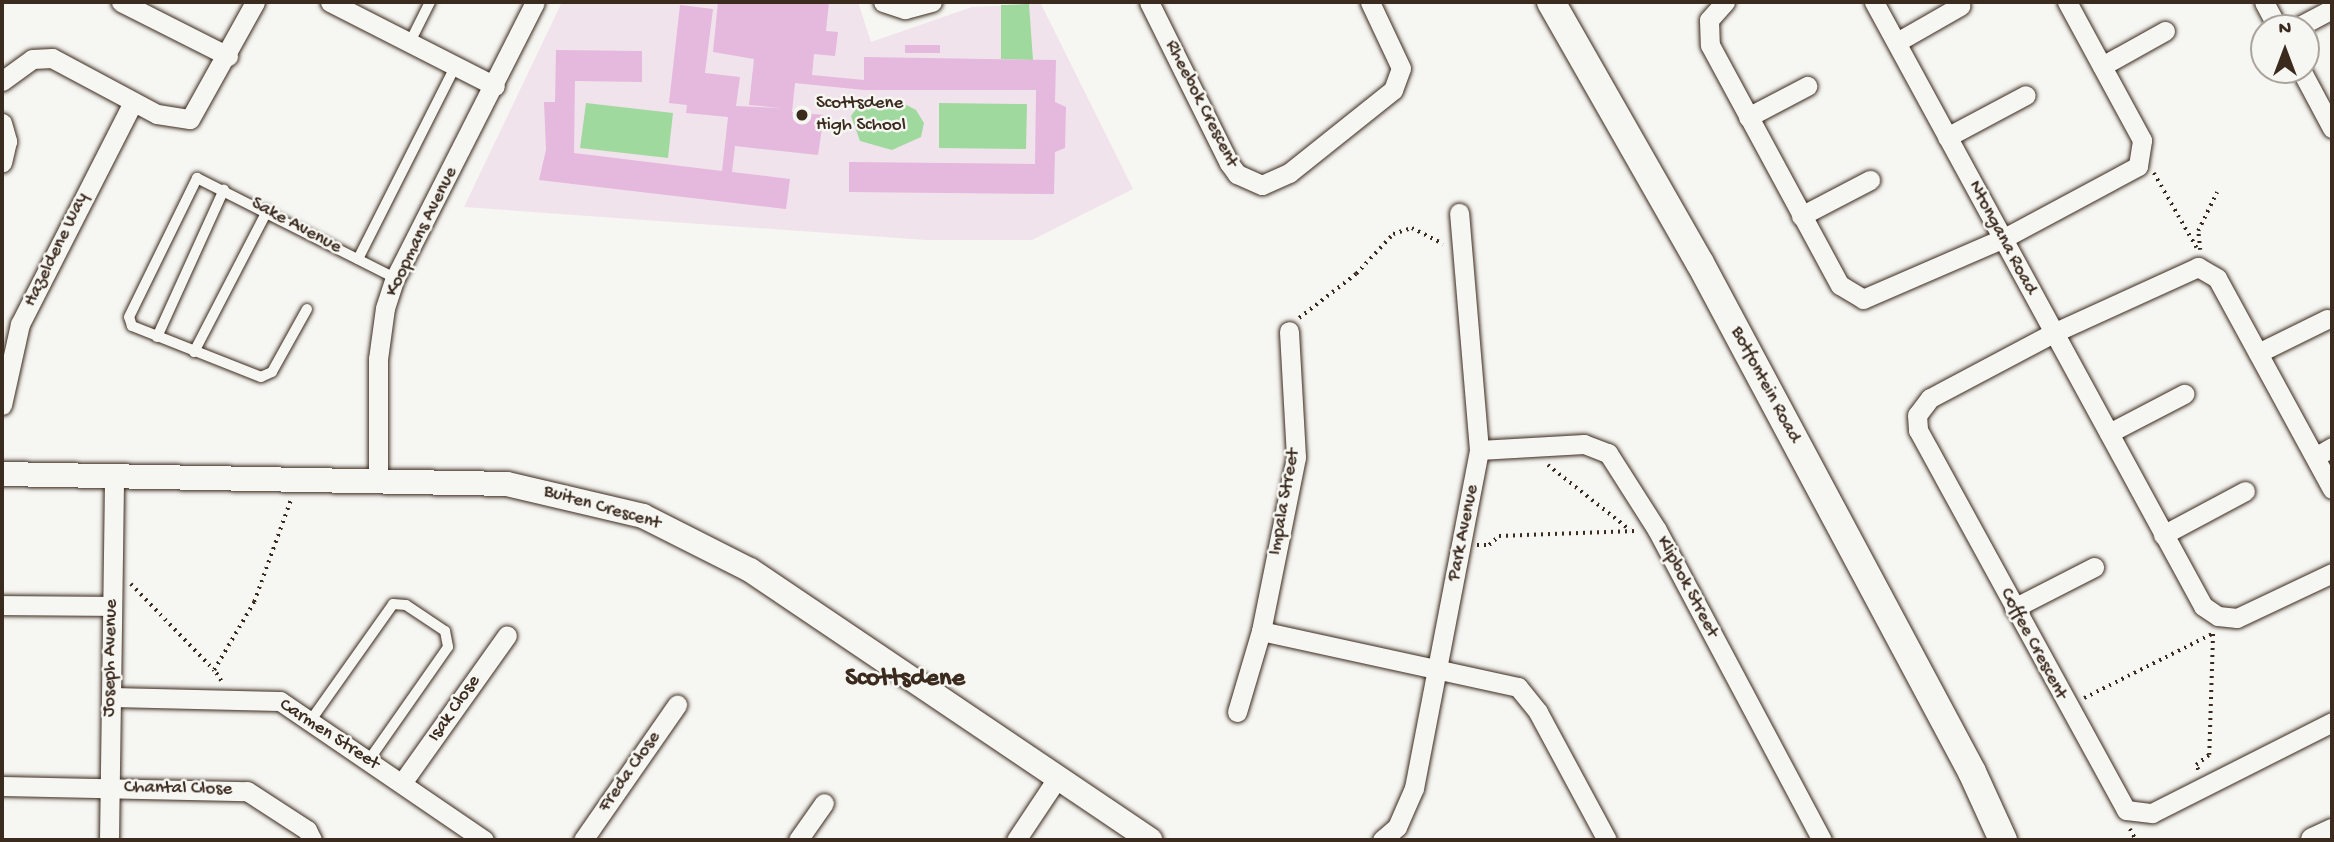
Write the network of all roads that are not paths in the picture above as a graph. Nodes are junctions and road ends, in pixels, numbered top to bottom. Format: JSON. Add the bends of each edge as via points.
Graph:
{"nodes":[{"id":1,"x":121,"y":2,"type":"edge"},
{"id":2,"x":255,"y":2,"type":"edge"},
{"id":3,"x":330,"y":2,"type":"edge"},
{"id":4,"x":430,"y":2,"type":"edge"},
{"id":5,"x":535,"y":2,"type":"edge"},
{"id":6,"x":883,"y":2,"type":"edge"},
{"id":7,"x":932,"y":2,"type":"edge"},
{"id":8,"x":1149,"y":2,"type":"edge"},
{"id":9,"x":1370,"y":2,"type":"edge"},
{"id":10,"x":1551,"y":2,"type":"edge"},
{"id":11,"x":1726,"y":2,"type":"edge"},
{"id":12,"x":1874,"y":2,"type":"edge"},
{"id":13,"x":2067,"y":2,"type":"edge"},
{"id":14,"x":1959,"y":6,"type":"dead end"},
{"id":15,"x":2165,"y":31,"type":"dead end"},
{"id":16,"x":410,"y":42,"type":"junction"},
{"id":17,"x":1897,"y":42,"type":"junction"},
{"id":18,"x":228,"y":56,"type":"junction"},
{"id":19,"x":2102,"y":66,"type":"junction"},
{"id":20,"x":455,"y":67,"type":"junction"},
{"id":21,"x":2,"y":80,"type":"edge"},
{"id":22,"x":2308,"y":84,"type":"edge"},
{"id":23,"x":495,"y":86,"type":"junction"},
{"id":24,"x":1807,"y":86,"type":"dead end"},
{"id":25,"x":2026,"y":95,"type":"dead end"},
{"id":26,"x":133,"y":102,"type":"junction"},
{"id":27,"x":1748,"y":117,"type":"junction"},
{"id":28,"x":2,"y":123,"type":"edge"},
{"id":29,"x":2332,"y":128,"type":"edge"},
{"id":30,"x":1947,"y":136,"type":"junction"},
{"id":31,"x":2,"y":162,"type":"edge"},
{"id":32,"x":1870,"y":180,"type":"dead end"},
{"id":33,"x":224,"y":189,"type":"junction"},
{"id":34,"x":267,"y":211,"type":"junction"},
{"id":35,"x":1459,"y":213,"type":"dead end"},
{"id":36,"x":1801,"y":216,"type":"junction"},
{"id":37,"x":2004,"y":238,"type":"junction"},
{"id":38,"x":358,"y":259,"type":"junction"},
{"id":39,"x":395,"y":278,"type":"junction"},
{"id":40,"x":307,"y":309,"type":"dead end"},
{"id":41,"x":2327,"y":319,"type":"dead end"},
{"id":42,"x":1289,"y":331,"type":"road end"},
{"id":43,"x":2053,"y":333,"type":"junction"},
{"id":44,"x":157,"y":337,"type":"junction"},
{"id":45,"x":194,"y":352,"type":"junction"},
{"id":46,"x":2258,"y":353,"type":"junction"},
{"id":47,"x":2184,"y":394,"type":"dead end"},
{"id":48,"x":2,"y":405,"type":"edge"},
{"id":49,"x":2109,"y":433,"type":"junction"},
{"id":50,"x":1479,"y":450,"type":"junction"},
{"id":51,"x":2324,"y":452,"type":"edge"},
{"id":52,"x":2,"y":474,"type":"edge"},
{"id":53,"x":114,"y":475,"type":"junction"},
{"id":54,"x":378,"y":479,"type":"junction"},
{"id":55,"x":2332,"y":489,"type":"edge"},
{"id":56,"x":2245,"y":491,"type":"dead end"},
{"id":57,"x":2163,"y":536,"type":"junction"},
{"id":58,"x":2094,"y":567,"type":"dead end"},
{"id":59,"x":2332,"y":573,"type":"edge"},
{"id":60,"x":2,"y":605,"type":"edge"},
{"id":61,"x":112,"y":606,"type":"junction"},
{"id":62,"x":2014,"y":608,"type":"junction"},
{"id":63,"x":1261,"y":631,"type":"junction"},
{"id":64,"x":507,"y":635,"type":"dead end"},
{"id":65,"x":1436,"y":668,"type":"junction"},
{"id":66,"x":111,"y":696,"type":"junction"},
{"id":67,"x":677,"y":705,"type":"dead end"},
{"id":68,"x":1237,"y":712,"type":"dead end"},
{"id":69,"x":311,"y":720,"type":"junction"},
{"id":70,"x":2332,"y":722,"type":"edge"},
{"id":71,"x":369,"y":760,"type":"junction"},
{"id":72,"x":1972,"y":772,"type":"junction"},
{"id":73,"x":1058,"y":777,"type":"junction"},
{"id":74,"x":402,"y":783,"type":"junction"},
{"id":75,"x":2,"y":786,"type":"edge"},
{"id":76,"x":109,"y":788,"type":"junction"},
{"id":77,"x":824,"y":803,"type":"dead end"},
{"id":78,"x":2332,"y":831,"type":"edge"},
{"id":79,"x":109,"y":840,"type":"edge"},
{"id":80,"x":312,"y":840,"type":"edge"},
{"id":81,"x":484,"y":840,"type":"edge"},
{"id":82,"x":583,"y":840,"type":"edge"},
{"id":83,"x":798,"y":840,"type":"edge"},
{"id":84,"x":1016,"y":840,"type":"edge"},
{"id":85,"x":1152,"y":840,"type":"edge"},
{"id":86,"x":1382,"y":840,"type":"edge"},
{"id":87,"x":1607,"y":840,"type":"edge"},
{"id":88,"x":1822,"y":840,"type":"edge"},
{"id":89,"x":2003,"y":840,"type":"edge"},
{"id":90,"x":2018,"y":840,"type":"edge"},
{"id":91,"x":2314,"y":840,"type":"edge"}],
"edges":[{"from":1,"to":18,"type":"street"},
{"from":2,"to":18,"type":"street"},
{"from":3,"to":16,"type":"street"},
{"from":4,"to":16,"type":"lane"},
{"from":5,"to":23,"type":"street","name":"Koopmans Avenue"},
{"from":6,"to":7,"type":"street","via":[[905,9]]},
{"from":8,"to":9,"type":"street","name":"Rheebok Crescent","via":[[1229,163],[1237,174],[1262,184],[1289,173],[1394,90],[1401,68]]},
{"from":10,"to":72,"type":"main road","name":"Botfontein Road","via":[[1700,263]]},
{"from":11,"to":27,"type":"street","via":[[1712,13],[1707,30]]},
{"from":12,"to":17,"type":"street","name":"Ntongana Road"},
{"from":13,"to":19,"type":"street"},
{"from":14,"to":17,"type":"street"},
{"from":15,"to":19,"type":"street"},
{"from":16,"to":20,"type":"street"},
{"from":17,"to":30,"type":"street","name":"Ntongana Road"},
{"from":18,"to":26,"type":"street","via":[[190,119],[157,114]]},
{"from":19,"to":37,"type":"street","via":[[2142,140],[2141,161],[2129,175]]},
{"from":20,"to":23,"type":"street"},
{"from":20,"to":38,"type":"lane"},
{"from":21,"to":26,"type":"street","via":[[32,59],[52,58]]},
{"from":22,"to":29,"type":"street"},
{"from":23,"to":39,"type":"street","name":"Koopmans Avenue"},
{"from":24,"to":27,"type":"street"},
{"from":25,"to":30,"type":"street"},
{"from":26,"to":48,"type":"street","name":"Hazeldene Way","via":[[20,324]]},
{"from":27,"to":36,"type":"street"},
{"from":28,"to":31,"type":"street","via":[[7,141]]},
{"from":30,"to":37,"type":"street","name":"Ntongana Road"},
{"from":32,"to":36,"type":"street"},
{"from":33,"to":34,"type":"lane","name":"Sake Avenue"},
{"from":33,"to":44,"type":"lane"},
{"from":33,"to":44,"type":"lane","name":"Sake Avenue","via":[[195,178],[129,314],[132,326]]},
{"from":34,"to":38,"type":"lane","name":"Sake Avenue"},
{"from":34,"to":45,"type":"lane"},
{"from":35,"to":50,"type":"street","name":"Park Avenue"},
{"from":36,"to":37,"type":"street","via":[[1840,285],[1863,299]]},
{"from":37,"to":43,"type":"street","name":"Ntongana Road"},
{"from":38,"to":39,"type":"lane","name":"Sake Avenue"},
{"from":39,"to":54,"type":"street","name":"Koopmans Avenue","via":[[379,346]]},
{"from":40,"to":45,"type":"lane","via":[[266,376]]},
{"from":41,"to":46,"type":"street"},
{"from":42,"to":63,"type":"street","name":"Impala Street","via":[[1296,457]]},
{"from":43,"to":46,"type":"street","name":"Coffee Crescent","via":[[2203,261]]},
{"from":43,"to":49,"type":"street","name":"Ntongana Road"},
{"from":43,"to":62,"type":"street","name":"Coffee Crescent","via":[[1930,398],[1917,415],[1918,430]]},
{"from":44,"to":45,"type":"lane"},
{"from":46,"to":51,"type":"street"},
{"from":47,"to":49,"type":"street"},
{"from":49,"to":57,"type":"street","name":"Ntongana Road"},
{"from":50,"to":65,"type":"street","name":"Park Avenue"},
{"from":50,"to":88,"type":"street","name":"Klipbok Street","via":[[1584,444],[1608,453],[1657,530]]},
{"from":51,"to":55,"type":"street"},
{"from":52,"to":53,"type":"street","name":"Buiten Crescent"},
{"from":53,"to":54,"type":"street","name":"Buiten Crescent"},
{"from":53,"to":61,"type":"street","name":"Joseph Avenue"},
{"from":54,"to":73,"type":"street","name":"Buiten Crescent","via":[[507,484],[643,516],[750,570]]},
{"from":56,"to":57,"type":"street"},
{"from":57,"to":59,"type":"street","name":"Ntongana Road","via":[[2215,625]]},
{"from":58,"to":62,"type":"street"},
{"from":60,"to":61,"type":"street"},
{"from":61,"to":66,"type":"street","name":"Joseph Avenue"},
{"from":62,"to":70,"type":"street","name":"Coffee Crescent","via":[[2117,800],[2138,815]]},
{"from":63,"to":65,"type":"street"},
{"from":63,"to":68,"type":"street","name":"Impala Street"},
{"from":64,"to":74,"type":"street","name":"Isak Close"},
{"from":65,"to":86,"type":"street","name":"Park Avenue","via":[[1414,788],[1397,827]]},
{"from":65,"to":87,"type":"street","via":[[1506,682],[1527,695]]},
{"from":66,"to":69,"type":"street","name":"Carmen Street","via":[[272,698]]},
{"from":66,"to":76,"type":"street","name":"Joseph Avenue"},
{"from":67,"to":82,"type":"street","name":"Freda Close"},
{"from":69,"to":71,"type":"street","name":"Carmen Street"},
{"from":69,"to":71,"type":"lane","via":[[393,604],[406,605],[445,631],[447,647]]},
{"from":71,"to":74,"type":"street","name":"Carmen Street"},
{"from":72,"to":89,"type":"main road","name":"Botfontein Road"},
{"from":72,"to":90,"type":"main road","name":"Botfontein Road"},
{"from":73,"to":84,"type":"street"},
{"from":73,"to":85,"type":"street","name":"Buiten Crescent"},
{"from":74,"to":81,"type":"street","name":"Carmen Street"},
{"from":75,"to":76,"type":"street","name":"Chantal Close"},
{"from":76,"to":79,"type":"street","name":"Joseph Avenue"},
{"from":76,"to":80,"type":"street","name":"Chantal Close","via":[[247,791],[307,830]]},
{"from":77,"to":83,"type":"street"},
{"from":78,"to":91,"type":"street"}]}
